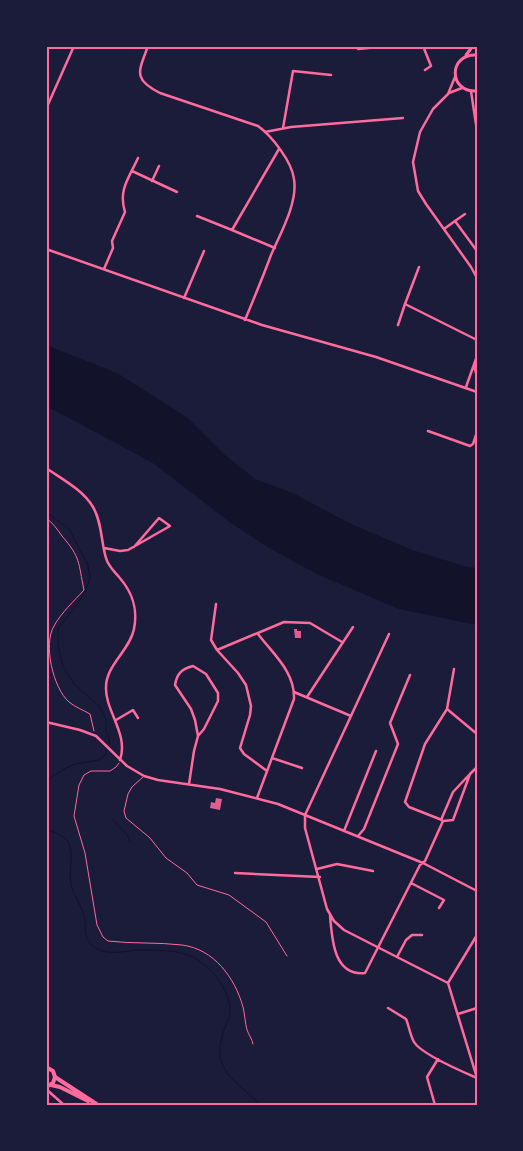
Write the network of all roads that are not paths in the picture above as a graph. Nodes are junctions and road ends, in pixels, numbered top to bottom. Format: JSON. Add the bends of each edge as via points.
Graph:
{"nodes":[{"id":1,"x":74,"y":46,"type":"edge"},
{"id":2,"x":148,"y":46,"type":"edge"},
{"id":3,"x":389,"y":46,"type":"edge"},
{"id":4,"x":423,"y":46,"type":"edge"},
{"id":5,"x":473,"y":46,"type":"edge"},
{"id":6,"x":358,"y":49,"type":"dead end"},
{"id":7,"x":477,"y":55,"type":"edge"},
{"id":8,"x":462,"y":59,"type":"junction"},
{"id":9,"x":424,"y":70,"type":"dead end"},
{"id":10,"x":332,"y":75,"type":"dead end"},
{"id":11,"x":456,"y":77,"type":"junction"},
{"id":12,"x":462,"y":88,"type":"junction"},
{"id":13,"x":477,"y":91,"type":"edge"},
{"id":14,"x":471,"y":92,"type":"junction"},
{"id":15,"x":448,"y":94,"type":"junction"},
{"id":16,"x":46,"y":109,"type":"edge"},
{"id":17,"x":403,"y":118,"type":"dead end"},
{"id":18,"x":283,"y":128,"type":"junction"},
{"id":19,"x":477,"y":131,"type":"edge"},
{"id":20,"x":265,"y":132,"type":"junction"},
{"id":21,"x":279,"y":149,"type":"junction"},
{"id":22,"x":138,"y":158,"type":"dead end"},
{"id":23,"x":159,"y":166,"type":"dead end"},
{"id":24,"x":132,"y":171,"type":"junction"},
{"id":25,"x":152,"y":181,"type":"junction"},
{"id":26,"x":176,"y":192,"type":"dead end"},
{"id":27,"x":465,"y":214,"type":"dead end"},
{"id":28,"x":197,"y":216,"type":"dead end"},
{"id":29,"x":455,"y":221,"type":"junction"},
{"id":30,"x":444,"y":229,"type":"junction"},
{"id":31,"x":232,"y":230,"type":"junction"},
{"id":32,"x":274,"y":248,"type":"junction"},
{"id":33,"x":46,"y":249,"type":"edge"},
{"id":34,"x":204,"y":251,"type":"dead end"},
{"id":35,"x":477,"y":251,"type":"edge"},
{"id":36,"x":419,"y":267,"type":"dead end"},
{"id":37,"x":104,"y":269,"type":"junction"},
{"id":38,"x":476,"y":273,"type":"edge"},
{"id":39,"x":477,"y":278,"type":"edge"},
{"id":40,"x":184,"y":298,"type":"junction"},
{"id":41,"x":405,"y":304,"type":"junction"},
{"id":42,"x":245,"y":320,"type":"junction"},
{"id":43,"x":398,"y":326,"type":"dead end"},
{"id":44,"x":477,"y":340,"type":"edge"},
{"id":45,"x":477,"y":356,"type":"edge"},
{"id":46,"x":474,"y":364,"type":"junction"},
{"id":47,"x":477,"y":377,"type":"edge"},
{"id":48,"x":466,"y":388,"type":"junction"},
{"id":49,"x":477,"y":392,"type":"edge"},
{"id":50,"x":428,"y":431,"type":"dead end"},
{"id":51,"x":477,"y":432,"type":"edge"},
{"id":52,"x":46,"y":468,"type":"edge"},
{"id":53,"x":134,"y":547,"type":"junction"},
{"id":54,"x":104,"y":548,"type":"junction"},
{"id":55,"x":216,"y":604,"type":"dead end"},
{"id":56,"x":353,"y":626,"type":"dead end"},
{"id":57,"x":258,"y":634,"type":"junction"},
{"id":58,"x":389,"y":634,"type":"dead end"},
{"id":59,"x":342,"y":642,"type":"junction"},
{"id":60,"x":218,"y":650,"type":"junction"},
{"id":61,"x":454,"y":669,"type":"dead end"},
{"id":62,"x":410,"y":675,"type":"dead end"},
{"id":63,"x":294,"y":692,"type":"junction"},
{"id":64,"x":307,"y":697,"type":"junction"},
{"id":65,"x":447,"y":709,"type":"junction"},
{"id":66,"x":351,"y":716,"type":"junction"},
{"id":67,"x":138,"y":718,"type":"dead end"},
{"id":68,"x":116,"y":720,"type":"junction"},
{"id":69,"x":46,"y":722,"type":"edge"},
{"id":70,"x":477,"y":734,"type":"edge"},
{"id":71,"x":198,"y":736,"type":"junction"},
{"id":72,"x":376,"y":751,"type":"dead end"},
{"id":73,"x":272,"y":758,"type":"junction"},
{"id":74,"x":120,"y":760,"type":"junction"},
{"id":75,"x":477,"y":767,"type":"edge"},
{"id":76,"x":302,"y":768,"type":"dead end"},
{"id":77,"x":267,"y":771,"type":"junction"},
{"id":78,"x":470,"y":774,"type":"junction"},
{"id":79,"x":142,"y":776,"type":"junction"},
{"id":80,"x":189,"y":784,"type":"junction"},
{"id":81,"x":257,"y":798,"type":"junction"},
{"id":82,"x":305,"y":815,"type":"junction"},
{"id":83,"x":442,"y":820,"type":"junction"},
{"id":84,"x":344,"y":831,"type":"junction"},
{"id":85,"x":358,"y":836,"type":"junction"},
{"id":86,"x":423,"y":863,"type":"junction"},
{"id":87,"x":317,"y":868,"type":"junction"},
{"id":88,"x":373,"y":871,"type":"dead end"},
{"id":89,"x":235,"y":873,"type":"dead end"},
{"id":90,"x":320,"y":877,"type":"junction"},
{"id":91,"x":411,"y":883,"type":"junction"},
{"id":92,"x":477,"y":891,"type":"edge"},
{"id":93,"x":439,"y":908,"type":"dead end"},
{"id":94,"x":330,"y":914,"type":"junction"},
{"id":95,"x":422,"y":935,"type":"dead end"},
{"id":96,"x":477,"y":935,"type":"edge"},
{"id":97,"x":378,"y":948,"type":"junction"},
{"id":98,"x":287,"y":956,"type":"dead end"},
{"id":99,"x":397,"y":957,"type":"junction"},
{"id":100,"x":448,"y":983,"type":"junction"},
{"id":101,"x":388,"y":1008,"type":"dead end"},
{"id":102,"x":477,"y":1008,"type":"edge"},
{"id":103,"x":458,"y":1014,"type":"junction"},
{"id":104,"x":438,"y":1059,"type":"junction"},
{"id":105,"x":46,"y":1067,"type":"edge"},
{"id":106,"x":55,"y":1077,"type":"junction"},
{"id":107,"x":477,"y":1078,"type":"edge"},
{"id":108,"x":48,"y":1087,"type":"edge"},
{"id":109,"x":64,"y":1105,"type":"edge"},
{"id":110,"x":97,"y":1105,"type":"edge"},
{"id":111,"x":435,"y":1105,"type":"edge"}],
"edges":[{"from":1,"to":16,"type":"street"},
{"from":2,"to":20,"type":"street","via":[[140,76],[146,86],[258,126]]},
{"from":3,"to":6,"type":"street"},
{"from":4,"to":9,"type":"street","via":[[431,66]]},
{"from":5,"to":8,"type":"main road"},
{"from":7,"to":8,"type":"main road"},
{"from":8,"to":11,"type":"main road","via":[[456,67]]},
{"from":10,"to":18,"type":"street","via":[[293,71]]},
{"from":11,"to":12,"type":"main road"},
{"from":11,"to":15,"type":"street"},
{"from":12,"to":14,"type":"main road"},
{"from":12,"to":15,"type":"street"},
{"from":13,"to":14,"type":"main road"},
{"from":14,"to":19,"type":"street"},
{"from":15,"to":30,"type":"street","via":[[433,109],[420,132],[414,162],[418,191]]},
{"from":17,"to":18,"type":"street"},
{"from":18,"to":20,"type":"street"},
{"from":20,"to":21,"type":"street"},
{"from":21,"to":31,"type":"street"},
{"from":21,"to":32,"type":"street","via":[[290,163],[295,190]]},
{"from":22,"to":24,"type":"street"},
{"from":23,"to":25,"type":"street"},
{"from":24,"to":25,"type":"street"},
{"from":24,"to":37,"type":"street","via":[[122,192],[125,212]]},
{"from":25,"to":26,"type":"street"},
{"from":27,"to":29,"type":"street"},
{"from":28,"to":31,"type":"street"},
{"from":29,"to":30,"type":"street"},
{"from":29,"to":35,"type":"street"},
{"from":30,"to":38,"type":"street"},
{"from":31,"to":32,"type":"street"},
{"from":32,"to":42,"type":"street"},
{"from":33,"to":37,"type":"street"},
{"from":34,"to":40,"type":"street"},
{"from":36,"to":41,"type":"street"},
{"from":37,"to":40,"type":"street"},
{"from":38,"to":39,"type":"street"},
{"from":40,"to":42,"type":"street"},
{"from":41,"to":43,"type":"street"},
{"from":41,"to":44,"type":"street"},
{"from":42,"to":48,"type":"street","via":[[376,357]]},
{"from":45,"to":46,"type":"street"},
{"from":46,"to":47,"type":"street"},
{"from":46,"to":48,"type":"street"},
{"from":48,"to":49,"type":"street"},
{"from":50,"to":51,"type":"street","via":[[470,446]]},
{"from":52,"to":54,"type":"street","via":[[88,499],[94,508]]},
{"from":53,"to":53,"type":"street","via":[[141,542],[170,526],[159,518]]},
{"from":53,"to":54,"type":"street","via":[[120,552]]},
{"from":54,"to":68,"type":"street","via":[[108,564],[135,602],[136,615],[134,632],[108,675],[106,684],[106,696]]},
{"from":55,"to":60,"type":"street","via":[[211,640]]},
{"from":56,"to":59,"type":"street"},
{"from":57,"to":59,"type":"street","via":[[284,622],[301,622],[310,623]]},
{"from":57,"to":60,"type":"street"},
{"from":57,"to":63,"type":"street","via":[[290,676]]},
{"from":58,"to":66,"type":"street"},
{"from":59,"to":64,"type":"street"},
{"from":60,"to":77,"type":"street","via":[[238,673],[250,696],[250,715],[240,748]]},
{"from":61,"to":65,"type":"street"},
{"from":62,"to":85,"type":"street","via":[[390,723],[398,744],[364,830]]},
{"from":63,"to":64,"type":"street"},
{"from":63,"to":73,"type":"street","via":[[294,700]]},
{"from":64,"to":66,"type":"street"},
{"from":65,"to":70,"type":"street"},
{"from":65,"to":83,"type":"street","via":[[425,744],[405,802],[409,807]]},
{"from":66,"to":82,"type":"street"},
{"from":67,"to":68,"type":"street","via":[[133,710]]},
{"from":68,"to":74,"type":"street","via":[[122,748]]},
{"from":69,"to":74,"type":"street","via":[[96,736]]},
{"from":71,"to":71,"type":"street","via":[[216,709],[218,693],[206,674],[193,666],[182,669],[175,685],[191,710]]},
{"from":71,"to":80,"type":"street"},
{"from":72,"to":84,"type":"street"},
{"from":73,"to":76,"type":"street"},
{"from":73,"to":77,"type":"street"},
{"from":74,"to":79,"type":"street"},
{"from":75,"to":78,"type":"street"},
{"from":77,"to":81,"type":"street"},
{"from":78,"to":83,"type":"street","via":[[453,792]]},
{"from":78,"to":83,"type":"street","via":[[453,820]]},
{"from":79,"to":80,"type":"street"},
{"from":79,"to":98,"type":"lane","via":[[128,794],[124,811],[126,818],[150,838],[166,858],[187,872],[197,885],[230,895],[266,922]]},
{"from":80,"to":81,"type":"street"},
{"from":81,"to":82,"type":"street"},
{"from":82,"to":84,"type":"street"},
{"from":82,"to":87,"type":"street","via":[[305,828]]},
{"from":83,"to":86,"type":"street"},
{"from":84,"to":85,"type":"street"},
{"from":85,"to":86,"type":"street"},
{"from":86,"to":91,"type":"street"},
{"from":86,"to":92,"type":"street"},
{"from":87,"to":88,"type":"street","via":[[338,864]]},
{"from":87,"to":90,"type":"street"},
{"from":89,"to":90,"type":"street"},
{"from":90,"to":94,"type":"street"},
{"from":91,"to":93,"type":"street","via":[[444,900]]},
{"from":91,"to":97,"type":"street"},
{"from":94,"to":97,"type":"street","via":[[344,930]]},
{"from":94,"to":97,"type":"street","via":[[332,941],[338,961],[352,972],[365,973]]},
{"from":95,"to":99,"type":"street","via":[[412,935],[406,940]]},
{"from":96,"to":100,"type":"street"},
{"from":97,"to":99,"type":"street"},
{"from":99,"to":100,"type":"street"},
{"from":100,"to":103,"type":"street"},
{"from":101,"to":104,"type":"street","via":[[406,1019],[418,1046]]},
{"from":102,"to":103,"type":"street"},
{"from":103,"to":107,"type":"street"},
{"from":104,"to":107,"type":"street"},
{"from":104,"to":111,"type":"street","via":[[427,1077]]},
{"from":105,"to":106,"type":"main road","via":[[53,1071]]},
{"from":106,"to":108,"type":"main road"},
{"from":106,"to":110,"type":"main road"},
{"from":108,"to":109,"type":"street"},
{"from":108,"to":110,"type":"main road","via":[[60,1086]]}]}
